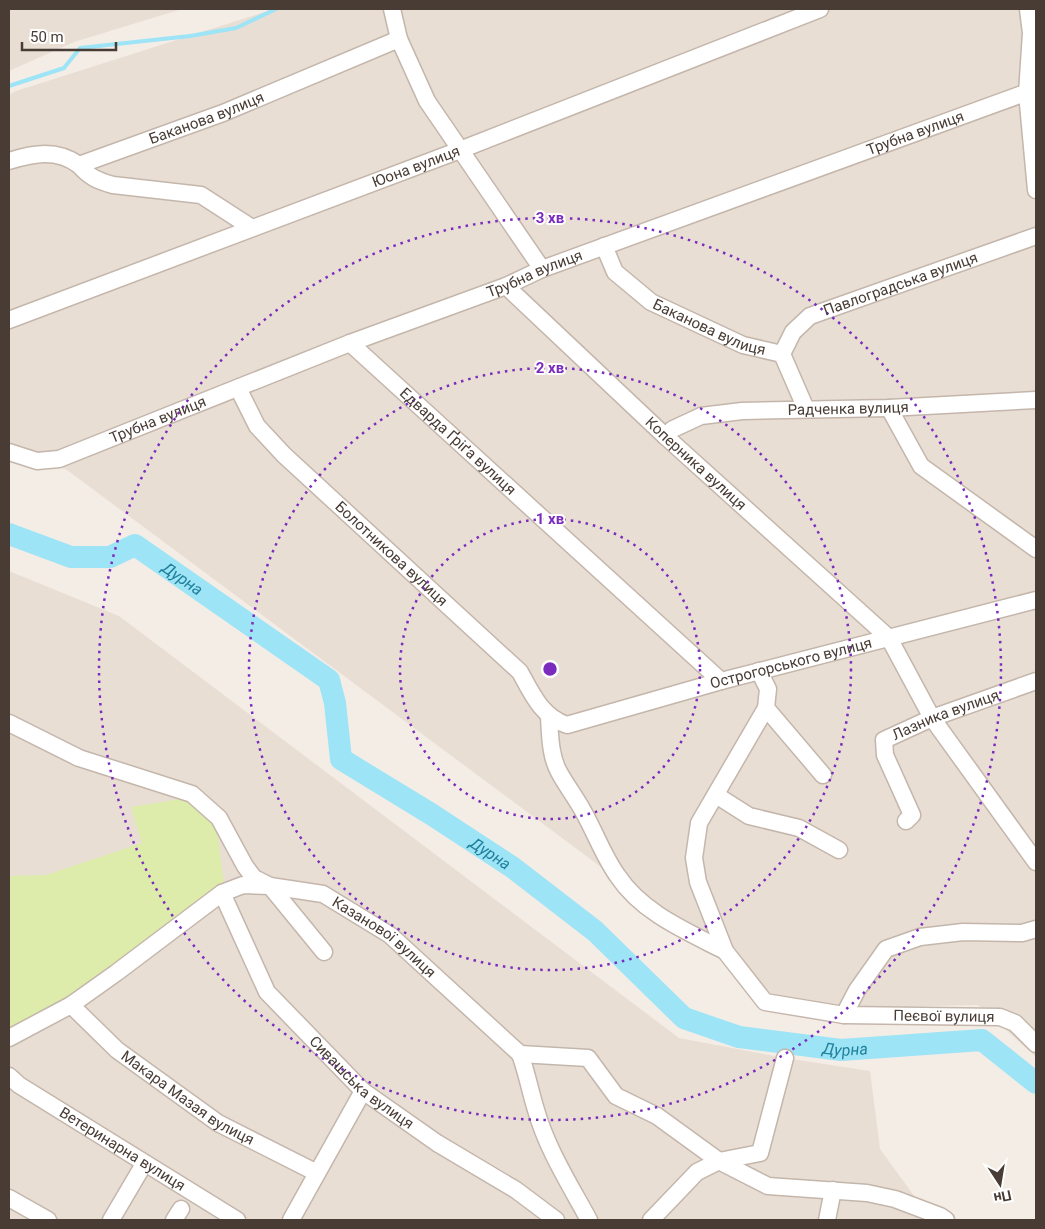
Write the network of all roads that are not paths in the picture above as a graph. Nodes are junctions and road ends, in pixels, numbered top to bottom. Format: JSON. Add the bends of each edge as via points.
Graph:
{"nodes":[{"id":1,"x":392,"y":9,"type":"edge"},
{"id":2,"x":820,"y":9,"type":"edge"},
{"id":3,"x":1028,"y":9,"type":"edge"},
{"id":4,"x":400,"y":39,"type":"junction"},
{"id":5,"x":1032,"y":91,"type":"edge"},
{"id":6,"x":460,"y":150,"type":"junction"},
{"id":7,"x":9,"y":161,"type":"edge"},
{"id":8,"x":80,"y":165,"type":"junction"},
{"id":9,"x":1036,"y":190,"type":"edge"},
{"id":10,"x":252,"y":228,"type":"junction"},
{"id":11,"x":1036,"y":236,"type":"edge"},
{"id":12,"x":604,"y":246,"type":"junction"},
{"id":13,"x":542,"y":269,"type":"junction"},
{"id":14,"x":506,"y":286,"type":"junction"},
{"id":15,"x":9,"y":320,"type":"edge"},
{"id":16,"x":350,"y":343,"type":"junction"},
{"id":17,"x":782,"y":354,"type":"junction"},
{"id":18,"x":238,"y":388,"type":"junction"},
{"id":19,"x":1036,"y":400,"type":"edge"},
{"id":20,"x":889,"y":408,"type":"junction"},
{"id":21,"x":806,"y":409,"type":"junction"},
{"id":22,"x":665,"y":436,"type":"junction"},
{"id":23,"x":9,"y":452,"type":"edge"},
{"id":24,"x":1036,"y":549,"type":"edge"},
{"id":25,"x":1036,"y":600,"type":"edge"},
{"id":26,"x":888,"y":638,"type":"junction"},
{"id":27,"x":759,"y":671,"type":"junction"},
{"id":28,"x":722,"y":681,"type":"junction"},
{"id":29,"x":1036,"y":681,"type":"edge"},
{"id":30,"x":766,"y":708,"type":"junction"},
{"id":31,"x":549,"y":716,"type":"junction"},
{"id":32,"x":932,"y":718,"type":"junction"},
{"id":33,"x":9,"y":723,"type":"edge"},
{"id":34,"x":823,"y":775,"type":"dead end"},
{"id":35,"x":716,"y":795,"type":"junction"},
{"id":36,"x":906,"y":821,"type":"dead end"},
{"id":37,"x":840,"y":850,"type":"dead end"},
{"id":38,"x":1036,"y":862,"type":"edge"},
{"id":39,"x":270,"y":886,"type":"junction"},
{"id":40,"x":222,"y":893,"type":"junction"},
{"id":41,"x":1036,"y":929,"type":"edge"},
{"id":42,"x":725,"y":951,"type":"junction"},
{"id":43,"x":324,"y":952,"type":"dead end"},
{"id":44,"x":71,"y":1004,"type":"junction"},
{"id":45,"x":844,"y":1015,"type":"junction"},
{"id":46,"x":9,"y":1038,"type":"edge"},
{"id":47,"x":1036,"y":1044,"type":"edge"},
{"id":48,"x":520,"y":1054,"type":"junction"},
{"id":49,"x":784,"y":1058,"type":"dead end"},
{"id":50,"x":9,"y":1076,"type":"edge"},
{"id":51,"x":362,"y":1091,"type":"junction"},
{"id":52,"x":719,"y":1161,"type":"junction"},
{"id":53,"x":144,"y":1164,"type":"junction"},
{"id":54,"x":317,"y":1174,"type":"junction"},
{"id":55,"x":833,"y":1190,"type":"junction"},
{"id":56,"x":9,"y":1198,"type":"edge"},
{"id":57,"x":48,"y":1220,"type":"edge"},
{"id":58,"x":113,"y":1220,"type":"edge"},
{"id":59,"x":237,"y":1220,"type":"edge"},
{"id":60,"x":291,"y":1220,"type":"edge"},
{"id":61,"x":556,"y":1220,"type":"edge"},
{"id":62,"x":589,"y":1220,"type":"edge"},
{"id":63,"x":651,"y":1220,"type":"edge"},
{"id":64,"x":827,"y":1220,"type":"edge"},
{"id":65,"x":946,"y":1220,"type":"edge"}],
"edges":[{"from":1,"to":4,"type":"street"},
{"from":2,"to":6,"type":"street","name":"Юона вулиця"},
{"from":3,"to":5,"type":"street"},
{"from":4,"to":6,"type":"street","via":[[427,101]]},
{"from":4,"to":8,"type":"street","name":"Баканова вулиця","via":[[223,113]]},
{"from":5,"to":9,"type":"street"},
{"from":5,"to":12,"type":"street","name":"Трубна вулиця"},
{"from":6,"to":10,"type":"street","name":"Юона вулиця"},
{"from":6,"to":13,"type":"street"},
{"from":7,"to":8,"type":"street","via":[[30,154],[43,154],[70,158]]},
{"from":8,"to":10,"type":"street","via":[[87,174],[112,185],[202,195]]},
{"from":10,"to":15,"type":"street","name":"Юона вулиця"},
{"from":11,"to":17,"type":"street","name":"Павлоградська вулиця","via":[[810,316],[793,332]]},
{"from":12,"to":13,"type":"street","name":"Трубна вулиця"},
{"from":12,"to":17,"type":"street","name":"Баканова вулиця","via":[[616,272],[651,302],[743,345]]},
{"from":13,"to":14,"type":"street","name":"Трубна вулиця"},
{"from":14,"to":16,"type":"street","name":"Трубна вулиця"},
{"from":14,"to":22,"type":"street","name":"Коперника вулиця"},
{"from":16,"to":18,"type":"street","name":"Трубна вулиця"},
{"from":16,"to":28,"type":"street","name":"Едварда Ґріґа вулиця"},
{"from":17,"to":21,"type":"street","name":"Баканова вулиця"},
{"from":18,"to":23,"type":"street","name":"Трубна вулиця","via":[[59,460],[37,461]]},
{"from":18,"to":31,"type":"street","name":"Болотникова вулиця","via":[[257,426],[270,440],[520,672]]},
{"from":19,"to":20,"type":"street","name":"Радченка вулиця"},
{"from":20,"to":21,"type":"street","name":"Радченка вулиця"},
{"from":20,"to":24,"type":"street","via":[[921,466]]},
{"from":21,"to":22,"type":"street","name":"Радченка вулиця","via":[[701,416]]},
{"from":22,"to":26,"type":"street","name":"Коперника вулиця"},
{"from":25,"to":26,"type":"street","name":"Острогорського вулиця"},
{"from":26,"to":27,"type":"street","name":"Острогорського вулиця"},
{"from":26,"to":32,"type":"street","name":"Коперника вулиця"},
{"from":27,"to":28,"type":"street","name":"Острогорського вулиця"},
{"from":27,"to":30,"type":"street","via":[[768,689]]},
{"from":28,"to":31,"type":"street","name":"Острогорського вулиця","via":[[567,725]]},
{"from":29,"to":32,"type":"street","name":"Лазника вулиця"},
{"from":30,"to":34,"type":"street"},
{"from":30,"to":35,"type":"street"},
{"from":31,"to":42,"type":"street","via":[[558,770],[617,876],[650,910]]},
{"from":32,"to":36,"type":"street","name":"Лазника вулиця","via":[[884,740],[885,755],[912,815]]},
{"from":32,"to":38,"type":"street","name":"Коперника вулиця"},
{"from":33,"to":39,"type":"street","name":"Казанової вулиця","via":[[79,758],[192,794],[219,818],[254,878]]},
{"from":35,"to":37,"type":"street","via":[[749,816],[799,828]]},
{"from":35,"to":42,"type":"street","via":[[699,823],[694,858],[698,882]]},
{"from":39,"to":40,"type":"street","via":[[243,884]]},
{"from":39,"to":43,"type":"street"},
{"from":39,"to":48,"type":"street","name":"Казанової вулиця","via":[[323,894],[390,935]]},
{"from":40,"to":44,"type":"street"},
{"from":40,"to":51,"type":"street","name":"Сивашська вулиця","via":[[267,992]]},
{"from":41,"to":45,"type":"street","via":[[1022,933],[963,932],[920,937],[886,949]]},
{"from":42,"to":45,"type":"street","name":"Пеєвої вулиця","via":[[765,1002]]},
{"from":44,"to":46,"type":"street"},
{"from":44,"to":54,"type":"street","name":"Макара Мазая вулиця","via":[[117,1050],[218,1123]]},
{"from":45,"to":47,"type":"street","name":"Пеєвої вулиця","via":[[1000,1017],[1015,1023]]},
{"from":48,"to":52,"type":"street","via":[[588,1058],[616,1096],[657,1116]]},
{"from":48,"to":62,"type":"street","via":[[551,1148]]},
{"from":49,"to":52,"type":"street","via":[[760,1153]]},
{"from":50,"to":53,"type":"street","name":"Ветеринарна вулиця","via":[[18,1085]]},
{"from":51,"to":54,"type":"street"},
{"from":51,"to":61,"type":"street","name":"Сивашська вулиця","via":[[437,1143],[516,1190]]},
{"from":52,"to":55,"type":"street","via":[[768,1186]]},
{"from":52,"to":63,"type":"street","via":[[697,1172]]},
{"from":53,"to":58,"type":"street"},
{"from":53,"to":59,"type":"street","name":"Ветеринарна вулиця"},
{"from":54,"to":60,"type":"street"},
{"from":55,"to":64,"type":"street"},
{"from":55,"to":65,"type":"street","via":[[895,1199]]},
{"from":56,"to":57,"type":"street"}]}
